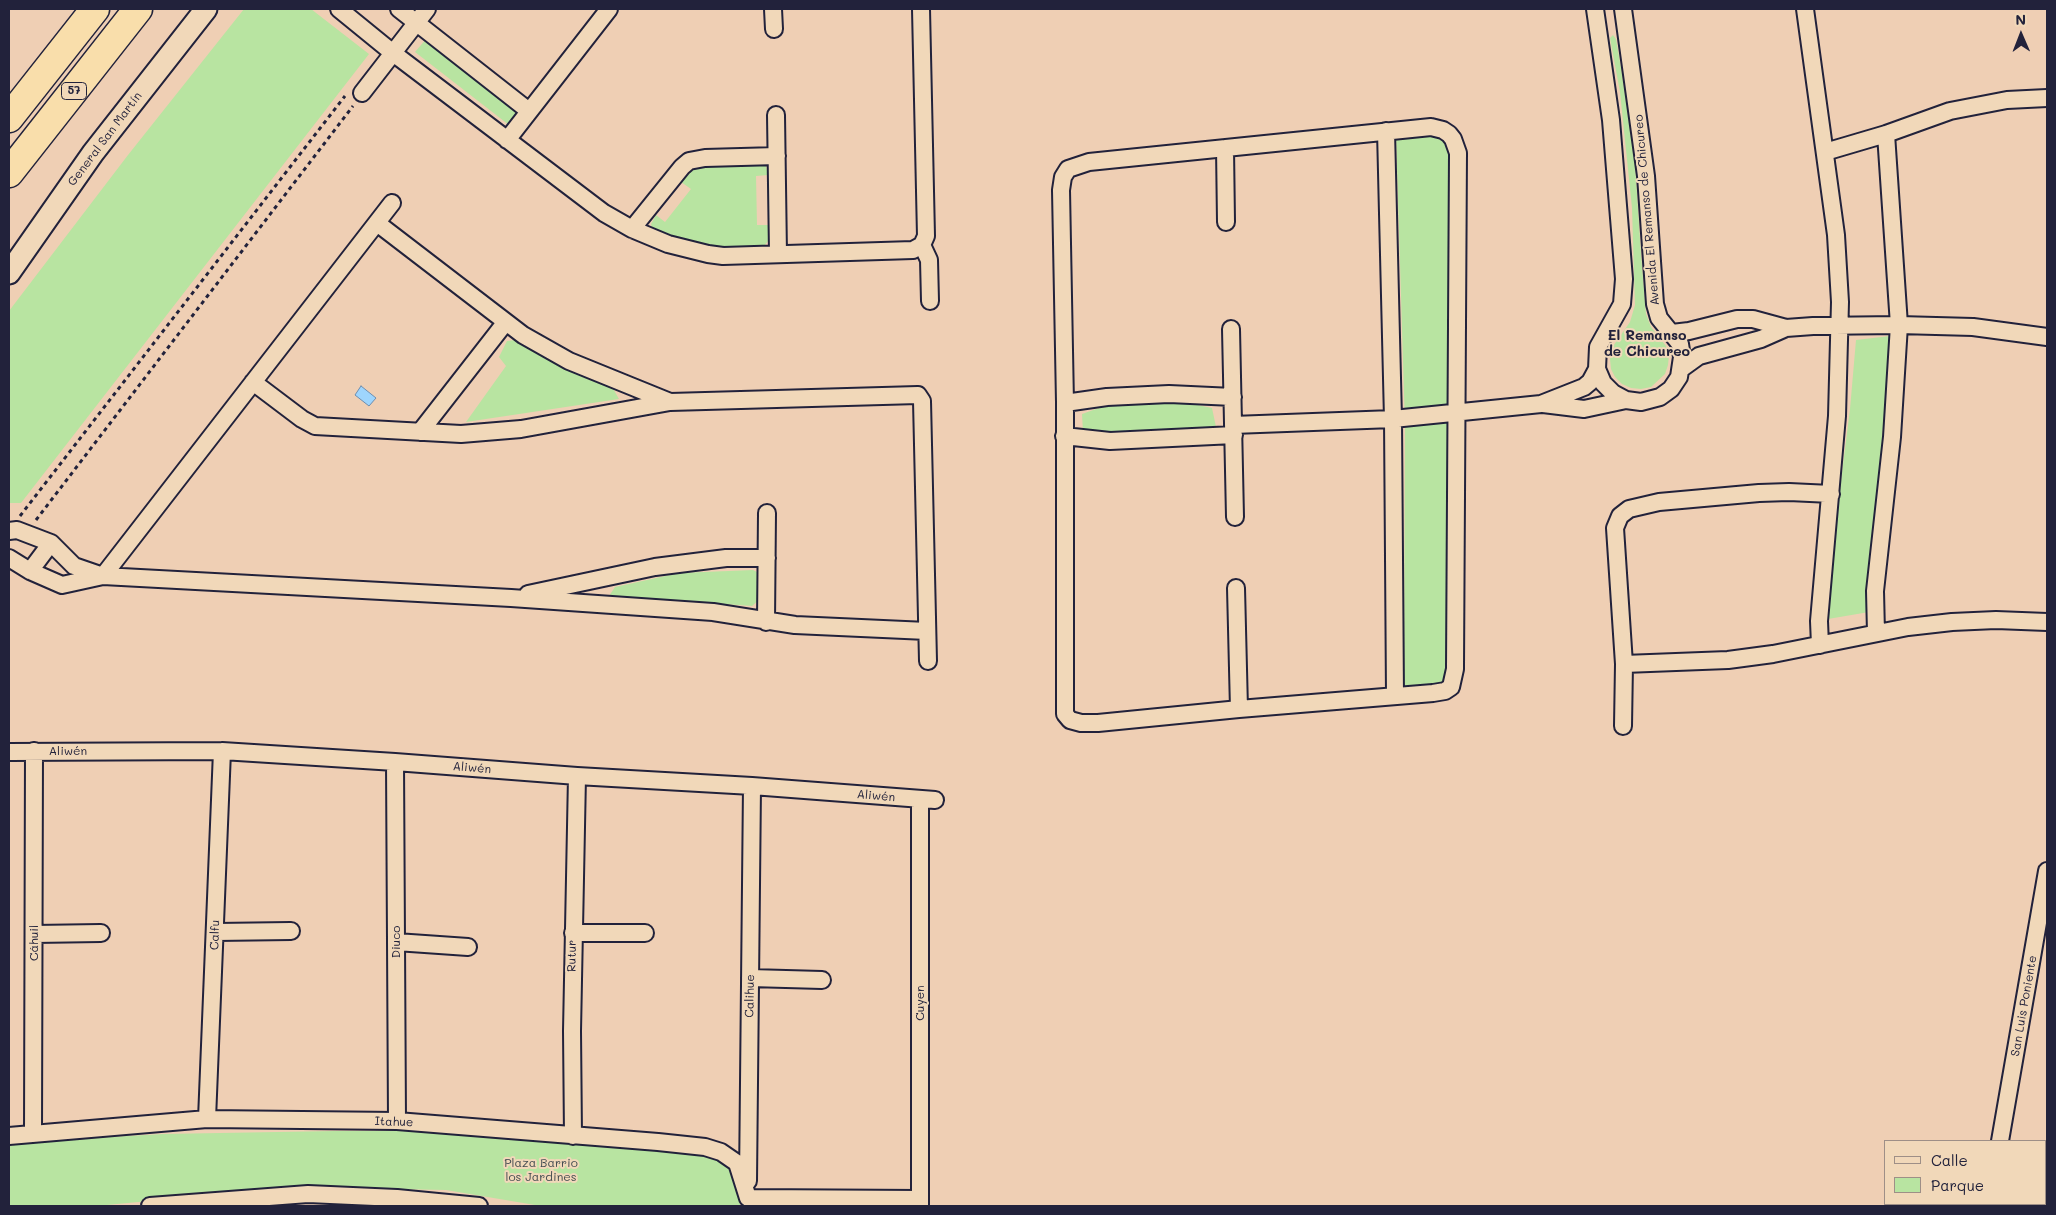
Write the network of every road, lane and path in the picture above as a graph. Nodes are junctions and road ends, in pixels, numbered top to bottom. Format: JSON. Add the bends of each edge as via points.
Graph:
{"nodes":[{"id":1,"x":95,"y":9,"type":"edge"},
{"id":2,"x":138,"y":9,"type":"edge"},
{"id":3,"x":206,"y":9,"type":"edge"},
{"id":4,"x":339,"y":9,"type":"edge"},
{"id":5,"x":399,"y":9,"type":"edge"},
{"id":6,"x":426,"y":9,"type":"edge"},
{"id":7,"x":610,"y":9,"type":"edge"},
{"id":8,"x":773,"y":9,"type":"edge"},
{"id":9,"x":921,"y":9,"type":"edge"},
{"id":10,"x":1624,"y":9,"type":"edge"},
{"id":11,"x":1805,"y":9,"type":"edge"},
{"id":12,"x":1596,"y":12,"type":"edge"},
{"id":13,"x":417,"y":22,"type":"junction"},
{"id":14,"x":774,"y":28,"type":"dead end"},
{"id":15,"x":393,"y":53,"type":"junction"},
{"id":16,"x":355,"y":93,"type":"junction"},
{"id":17,"x":2047,"y":98,"type":"edge"},
{"id":18,"x":529,"y":111,"type":"junction"},
{"id":19,"x":776,"y":115,"type":"dead end"},
{"id":20,"x":9,"y":118,"type":"edge"},
{"id":21,"x":1386,"y":132,"type":"junction"},
{"id":22,"x":1886,"y":134,"type":"junction"},
{"id":23,"x":507,"y":140,"type":"junction"},
{"id":24,"x":1225,"y":148,"type":"junction"},
{"id":25,"x":1826,"y":152,"type":"junction"},
{"id":26,"x":777,"y":156,"type":"junction"},
{"id":27,"x":9,"y":173,"type":"edge"},
{"id":28,"x":392,"y":203,"type":"dead end"},
{"id":29,"x":1226,"y":222,"type":"dead end"},
{"id":30,"x":377,"y":223,"type":"junction"},
{"id":31,"x":632,"y":229,"type":"junction"},
{"id":32,"x":922,"y":245,"type":"junction"},
{"id":33,"x":778,"y":254,"type":"junction"},
{"id":34,"x":9,"y":273,"type":"edge"},
{"id":35,"x":930,"y":301,"type":"dead end"},
{"id":36,"x":506,"y":323,"type":"junction"},
{"id":37,"x":1899,"y":325,"type":"junction"},
{"id":38,"x":1840,"y":326,"type":"junction"},
{"id":39,"x":1786,"y":328,"type":"junction"},
{"id":40,"x":1232,"y":329,"type":"dead end"},
{"id":41,"x":1672,"y":333,"type":"junction"},
{"id":42,"x":2047,"y":338,"type":"edge"},
{"id":43,"x":1597,"y":369,"type":"junction"},
{"id":44,"x":1681,"y":369,"type":"junction"},
{"id":45,"x":253,"y":382,"type":"junction"},
{"id":46,"x":1233,"y":397,"type":"junction"},
{"id":47,"x":1626,"y":400,"type":"junction"},
{"id":48,"x":670,"y":402,"type":"junction"},
{"id":49,"x":1064,"y":403,"type":"junction"},
{"id":50,"x":1540,"y":404,"type":"junction"},
{"id":51,"x":1455,"y":414,"type":"junction"},
{"id":52,"x":1393,"y":419,"type":"junction"},
{"id":53,"x":1234,"y":430,"type":"junction"},
{"id":54,"x":420,"y":432,"type":"junction"},
{"id":55,"x":1064,"y":436,"type":"junction"},
{"id":56,"x":1831,"y":494,"type":"junction"},
{"id":57,"x":767,"y":512,"type":"dead end"},
{"id":58,"x":1235,"y":517,"type":"dead end"},
{"id":59,"x":16,"y":529,"type":"edge"},
{"id":60,"x":51,"y":543,"type":"junction"},
{"id":61,"x":9,"y":558,"type":"edge"},
{"id":62,"x":767,"y":558,"type":"junction"},
{"id":63,"x":30,"y":571,"type":"junction"},
{"id":64,"x":103,"y":576,"type":"junction"},
{"id":65,"x":1236,"y":588,"type":"dead end"},
{"id":66,"x":511,"y":598,"type":"junction"},
{"id":67,"x":766,"y":622,"type":"junction"},
{"id":68,"x":2047,"y":622,"type":"edge"},
{"id":69,"x":927,"y":631,"type":"junction"},
{"id":70,"x":1876,"y":634,"type":"junction"},
{"id":71,"x":1820,"y":645,"type":"junction"},
{"id":72,"x":928,"y":661,"type":"dead end"},
{"id":73,"x":1624,"y":664,"type":"junction"},
{"id":74,"x":1395,"y":696,"type":"junction"},
{"id":75,"x":1239,"y":709,"type":"junction"},
{"id":76,"x":1623,"y":726,"type":"dead end"},
{"id":77,"x":34,"y":751,"type":"junction"},
{"id":78,"x":222,"y":751,"type":"junction"},
{"id":79,"x":9,"y":752,"type":"edge"},
{"id":80,"x":395,"y":762,"type":"junction"},
{"id":81,"x":577,"y":776,"type":"junction"},
{"id":82,"x":752,"y":786,"type":"junction"},
{"id":83,"x":928,"y":800,"type":"joint"},
{"id":84,"x":2047,"y":870,"type":"edge"},
{"id":85,"x":291,"y":931,"type":"dead end"},
{"id":86,"x":216,"y":932,"type":"junction"},
{"id":87,"x":101,"y":933,"type":"dead end"},
{"id":88,"x":572,"y":933,"type":"junction"},
{"id":89,"x":34,"y":934,"type":"junction"},
{"id":90,"x":645,"y":934,"type":"dead end"},
{"id":91,"x":396,"y":942,"type":"junction"},
{"id":92,"x":468,"y":947,"type":"dead end"},
{"id":93,"x":750,"y":978,"type":"junction"},
{"id":94,"x":822,"y":980,"type":"dead end"},
{"id":95,"x":207,"y":1119,"type":"junction"},
{"id":96,"x":397,"y":1121,"type":"junction"},
{"id":97,"x":33,"y":1134,"type":"junction"},
{"id":98,"x":9,"y":1136,"type":"edge"},
{"id":99,"x":573,"y":1136,"type":"junction"},
{"id":100,"x":2000,"y":1140,"type":"edge"},
{"id":101,"x":398,"y":1202,"type":"edge"},
{"id":102,"x":920,"y":1203,"type":"edge"},
{"id":103,"x":222,"y":1204,"type":"edge"},
{"id":104,"x":747,"y":1204,"type":"edge"},
{"id":105,"x":150,"y":1206,"type":"edge"},
{"id":106,"x":480,"y":1206,"type":"edge"}],
"edges":[{"from":1,"to":20,"type":"highway"},
{"from":2,"to":27,"type":"highway","number":"57"},
{"from":3,"to":34,"type":"street","name":"General San Martín","via":[[93,153]]},
{"from":4,"to":15,"type":"street"},
{"from":5,"to":13,"type":"street"},
{"from":6,"to":13,"type":"street"},
{"from":7,"to":18,"type":"street"},
{"from":8,"to":14,"type":"street"},
{"from":9,"to":32,"type":"street","via":[[926,236]]},
{"from":10,"to":12,"type":"street"},
{"from":10,"to":41,"type":"street","name":"Avenida El Remanso de Chicureo","via":[[1646,176],[1655,304],[1659,318]]},
{"from":11,"to":25,"type":"street"},
{"from":12,"to":43,"type":"street","via":[[1612,120],[1624,279],[1622,304],[1598,347]]},
{"from":13,"to":15,"type":"street"},
{"from":13,"to":18,"type":"street"},
{"from":15,"to":16,"type":"street"},
{"from":15,"to":23,"type":"street"},
{"from":16,"to":59,"type":"path"},
{"from":16,"to":59,"type":"path"},
{"from":17,"to":22,"type":"street","via":[[1976,105]]},
{"from":18,"to":23,"type":"street"},
{"from":19,"to":26,"type":"street"},
{"from":21,"to":24,"type":"street"},
{"from":21,"to":51,"type":"street","via":[[1438,128],[1449,134],[1456,146]]},
{"from":21,"to":52,"type":"street"},
{"from":22,"to":25,"type":"street"},
{"from":22,"to":37,"type":"street"},
{"from":23,"to":31,"type":"street","via":[[604,213]]},
{"from":24,"to":29,"type":"street"},
{"from":24,"to":49,"type":"street","via":[[1089,162],[1068,169],[1062,177]]},
{"from":25,"to":38,"type":"street","via":[[1836,235]]},
{"from":26,"to":31,"type":"street","via":[[689,161]]},
{"from":26,"to":33,"type":"street"},
{"from":28,"to":30,"type":"street"},
{"from":30,"to":36,"type":"street"},
{"from":30,"to":45,"type":"street"},
{"from":31,"to":33,"type":"street","via":[[668,244],[708,254]]},
{"from":32,"to":33,"type":"street","via":[[913,250]]},
{"from":32,"to":35,"type":"street","via":[[929,260]]},
{"from":36,"to":48,"type":"street","via":[[569,361]]},
{"from":36,"to":54,"type":"street"},
{"from":37,"to":38,"type":"street"},
{"from":37,"to":42,"type":"street","via":[[1973,328]]},
{"from":37,"to":70,"type":"street","via":[[1892,437],[1875,591]]},
{"from":38,"to":39,"type":"street"},
{"from":38,"to":56,"type":"street"},
{"from":39,"to":41,"type":"street","via":[[1753,319],[1737,319]]},
{"from":39,"to":44,"type":"street","via":[[1761,339],[1700,356]]},
{"from":40,"to":46,"type":"street"},
{"from":41,"to":44,"type":"street","name":"Avenida El Remanso de Chicureo","via":[[1682,351]]},
{"from":43,"to":47,"type":"street","via":[[1607,388]]},
{"from":43,"to":50,"type":"street","via":[[1584,387]]},
{"from":44,"to":47,"type":"street","via":[[1675,383],[1660,397],[1648,402]]},
{"from":45,"to":54,"type":"street","via":[[316,426]]},
{"from":45,"to":64,"type":"street"},
{"from":46,"to":49,"type":"street","via":[[1169,394]]},
{"from":46,"to":53,"type":"street"},
{"from":47,"to":50,"type":"street","via":[[1584,409]]},
{"from":48,"to":54,"type":"street","via":[[521,430],[480,434]]},
{"from":48,"to":69,"type":"street","via":[[920,397]]},
{"from":49,"to":55,"type":"street"},
{"from":50,"to":51,"type":"street"},
{"from":51,"to":52,"type":"street"},
{"from":51,"to":74,"type":"street","via":[[1454,680],[1445,691]]},
{"from":52,"to":53,"type":"street"},
{"from":52,"to":74,"type":"street"},
{"from":53,"to":55,"type":"street","via":[[1110,442]]},
{"from":53,"to":58,"type":"street"},
{"from":55,"to":75,"type":"street","via":[[1065,714],[1070,720],[1098,723]]},
{"from":56,"to":71,"type":"street","via":[[1818,621]]},
{"from":56,"to":73,"type":"street","via":[[1789,492],[1701,498],[1659,502],[1625,512],[1615,528]]},
{"from":57,"to":62,"type":"street"},
{"from":59,"to":60,"type":"street"},
{"from":60,"to":63,"type":"street"},
{"from":60,"to":64,"type":"street","via":[[74,566]]},
{"from":61,"to":63,"type":"street"},
{"from":62,"to":66,"type":"street","via":[[726,558],[655,567]]},
{"from":62,"to":67,"type":"street"},
{"from":63,"to":64,"type":"street","via":[[62,585]]},
{"from":64,"to":66,"type":"street"},
{"from":65,"to":75,"type":"street"},
{"from":66,"to":67,"type":"street","via":[[713,612]]},
{"from":67,"to":69,"type":"street"},
{"from":68,"to":70,"type":"street","via":[[1952,622],[1908,626]]},
{"from":69,"to":72,"type":"street"},
{"from":70,"to":71,"type":"street"},
{"from":71,"to":73,"type":"street","via":[[1728,660]]},
{"from":73,"to":76,"type":"street"},
{"from":74,"to":75,"type":"street"},
{"from":77,"to":78,"type":"street","name":"Aliwén"},
{"from":77,"to":79,"type":"street","name":"Aliwén"},
{"from":77,"to":89,"type":"street","name":"Cáhuil"},
{"from":78,"to":80,"type":"street","name":"Aliwén"},
{"from":78,"to":86,"type":"street","name":"Calfu"},
{"from":80,"to":81,"type":"street","name":"Aliwén"},
{"from":80,"to":91,"type":"street","name":"Diuco"},
{"from":81,"to":82,"type":"street","name":"Aliwén"},
{"from":81,"to":88,"type":"street","name":"Rutur"},
{"from":82,"to":83,"type":"street","name":"Aliwén"},
{"from":82,"to":93,"type":"street","name":"Calihue"},
{"from":83,"to":102,"type":"street","name":"Cuyen"},
{"from":84,"to":100,"type":"street","name":"San Luis Poniente"},
{"from":85,"to":86,"type":"street"},
{"from":86,"to":95,"type":"street","name":"Calfu"},
{"from":87,"to":89,"type":"street"},
{"from":88,"to":90,"type":"street"},
{"from":88,"to":99,"type":"street","name":"Rutur"},
{"from":89,"to":97,"type":"street","name":"Cáhuil"},
{"from":91,"to":92,"type":"street"},
{"from":91,"to":96,"type":"street","name":"Diuco"},
{"from":93,"to":94,"type":"street"},
{"from":93,"to":104,"type":"street","name":"Calihue"},
{"from":95,"to":96,"type":"street","name":"Itahue"},
{"from":95,"to":97,"type":"street","name":"Itahue"},
{"from":96,"to":99,"type":"street","name":"Itahue"},
{"from":97,"to":98,"type":"street","name":"Itahue"},
{"from":99,"to":104,"type":"street","name":"Itahue","via":[[705,1147],[721,1152],[738,1163]]},
{"from":101,"to":103,"type":"street","via":[[308,1194]]},
{"from":101,"to":106,"type":"street"},
{"from":102,"to":104,"type":"street"},
{"from":103,"to":105,"type":"street"}]}
